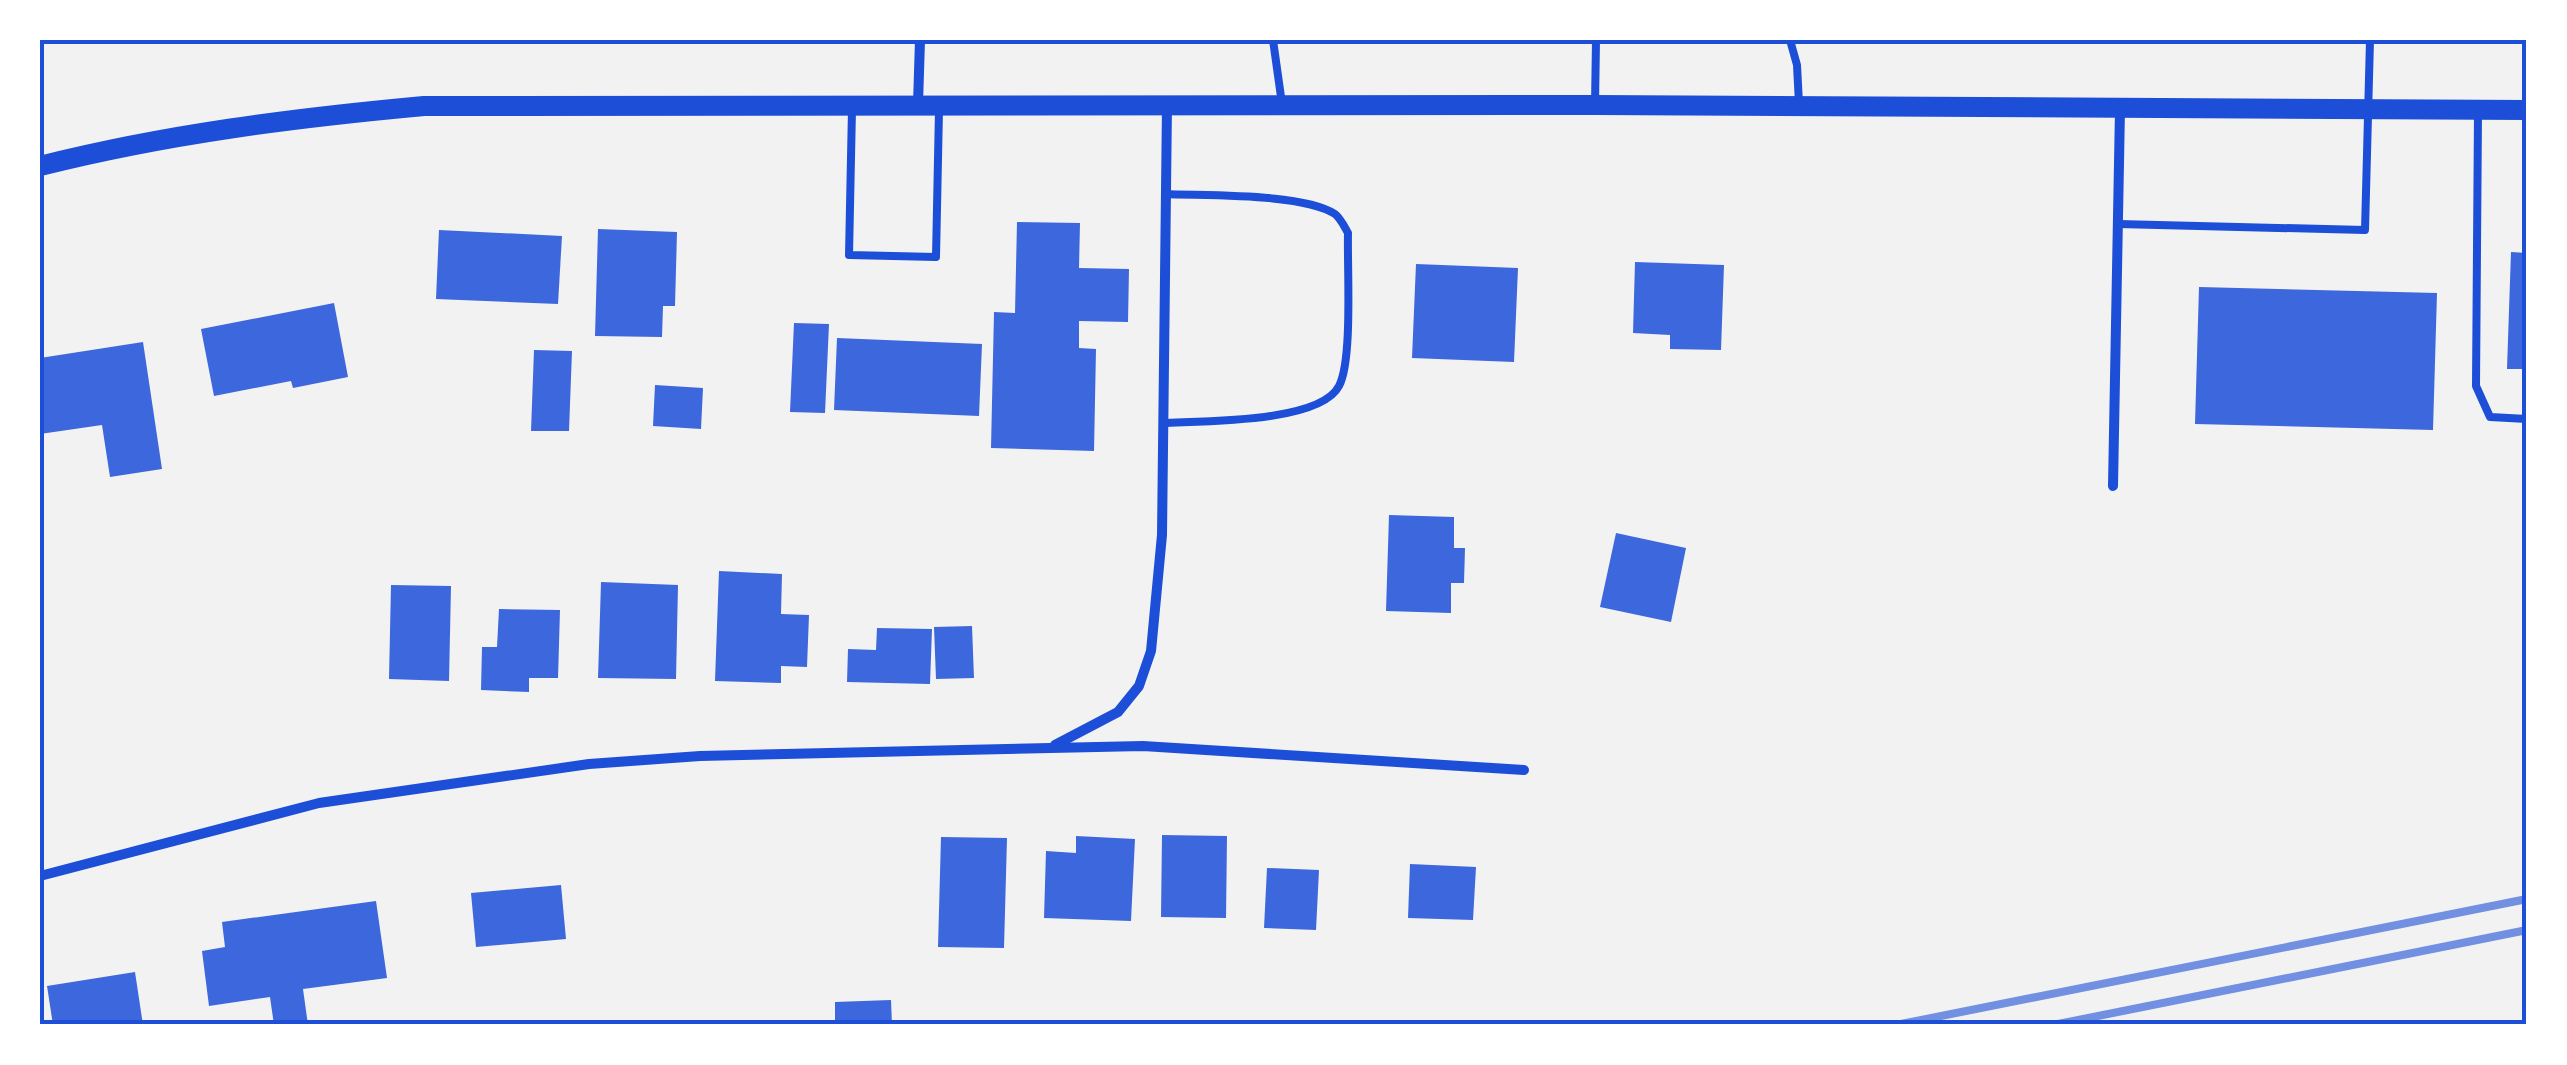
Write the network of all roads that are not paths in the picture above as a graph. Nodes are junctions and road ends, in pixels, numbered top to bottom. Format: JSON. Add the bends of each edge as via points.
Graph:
{"nodes":[{"id":1,"x":920,"y":40,"type":"edge"},
{"id":2,"x":1273,"y":40,"type":"edge"},
{"id":3,"x":1596,"y":40,"type":"edge"},
{"id":4,"x":1790,"y":40,"type":"edge"},
{"id":5,"x":2370,"y":40,"type":"edge"},
{"id":6,"x":852,"y":104,"type":"junction"},
{"id":7,"x":929,"y":104,"type":"junction"},
{"id":8,"x":1167,"y":104,"type":"junction"},
{"id":9,"x":1282,"y":104,"type":"junction"},
{"id":10,"x":1595,"y":104,"type":"junction"},
{"id":11,"x":1800,"y":106,"type":"junction"},
{"id":12,"x":2120,"y":109,"type":"junction"},
{"id":13,"x":2368,"y":109,"type":"junction"},
{"id":14,"x":2478,"y":110,"type":"junction"},
{"id":15,"x":2527,"y":110,"type":"edge"},
{"id":16,"x":40,"y":166,"type":"edge"},
{"id":17,"x":1165,"y":194,"type":"junction"},
{"id":18,"x":2118,"y":224,"type":"junction"},
{"id":19,"x":2527,"y":419,"type":"edge"},
{"id":20,"x":1164,"y":424,"type":"junction"},
{"id":21,"x":2113,"y":486,"type":"dead end"},
{"id":22,"x":1054,"y":746,"type":"junction"},
{"id":23,"x":1524,"y":770,"type":"dead end"},
{"id":24,"x":40,"y":876,"type":"edge"}],
"edges":[{"from":1,"to":7,"type":"street"},
{"from":2,"to":9,"type":"lane"},
{"from":3,"to":10,"type":"lane"},
{"from":4,"to":11,"type":"lane"},
{"from":5,"to":13,"type":"lane"},
{"from":6,"to":7,"type":"main road"},
{"from":6,"to":7,"type":"lane","via":[[849,255],[936,257]]},
{"from":6,"to":16,"type":"main road","via":[[424,106],[286,118]]},
{"from":7,"to":8,"type":"main road"},
{"from":8,"to":9,"type":"main road"},
{"from":8,"to":17,"type":"street"},
{"from":9,"to":10,"type":"main road"},
{"from":10,"to":11,"type":"main road"},
{"from":11,"to":12,"type":"main road"},
{"from":12,"to":13,"type":"main road"},
{"from":12,"to":18,"type":"street"},
{"from":13,"to":14,"type":"main road"},
{"from":13,"to":18,"type":"lane","via":[[2364,230]]},
{"from":14,"to":15,"type":"main road"},
{"from":14,"to":19,"type":"lane","via":[[2476,386],[2490,417]]},
{"from":17,"to":20,"type":"street"},
{"from":17,"to":20,"type":"lane","via":[[1298,202],[1339,217],[1348,233],[1345,364],[1327,400],[1257,417]]},
{"from":18,"to":21,"type":"street"},
{"from":20,"to":22,"type":"street","via":[[1151,651],[1138,686],[1118,712]]},
{"from":22,"to":23,"type":"street"},
{"from":22,"to":24,"type":"street","via":[[589,764],[319,804]]}]}
